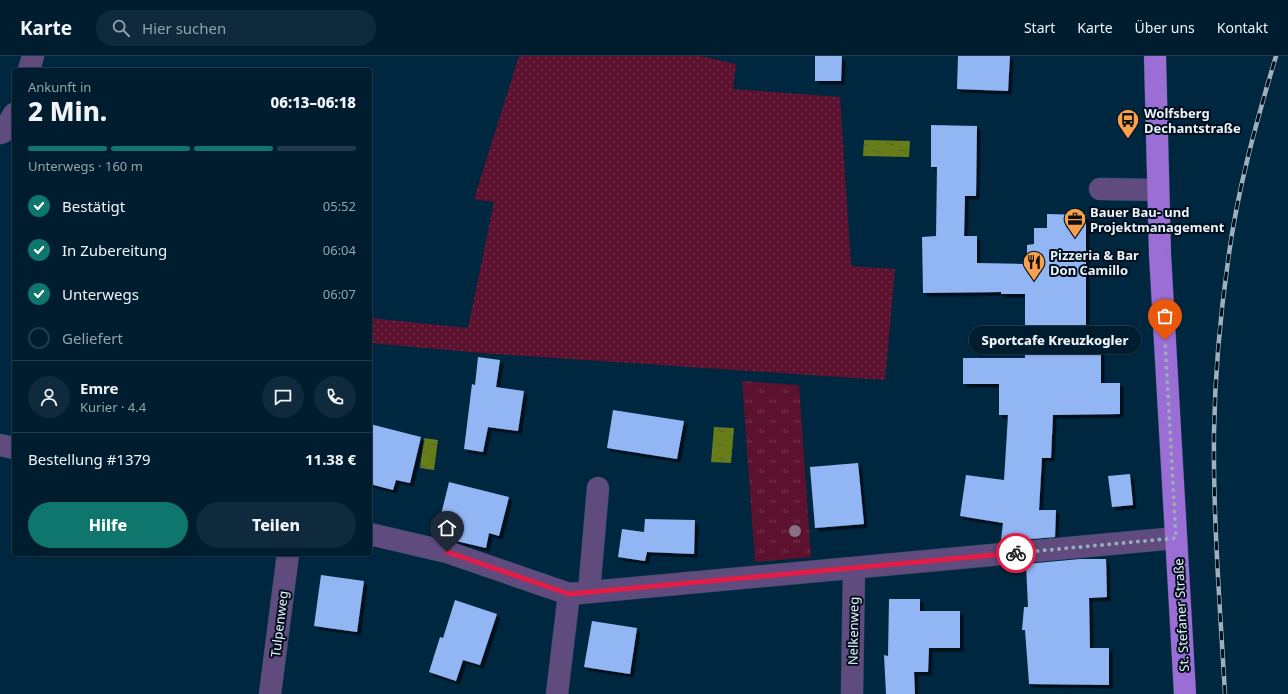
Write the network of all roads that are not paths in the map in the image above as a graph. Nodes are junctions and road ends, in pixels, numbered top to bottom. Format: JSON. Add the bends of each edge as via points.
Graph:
{"nodes":[{"id":1,"x":33,"y":56,"type":"edge"},
{"id":2,"x":1155,"y":56,"type":"edge"},
{"id":3,"x":30,"y":68,"type":"edge"},
{"id":4,"x":1100,"y":189,"type":"dead end"},
{"id":5,"x":1158,"y":190,"type":"junction"},
{"id":6,"x":0,"y":445,"type":"edge"},
{"id":7,"x":12,"y":448,"type":"edge"},
{"id":8,"x":598,"y":488,"type":"dead end"},
{"id":9,"x":372,"y":534,"type":"edge"},
{"id":10,"x":1176,"y":538,"type":"junction"},
{"id":11,"x":288,"y":556,"type":"edge"},
{"id":12,"x":854,"y":568,"type":"junction"},
{"id":13,"x":579,"y":593,"type":"junction"},
{"id":14,"x":270,"y":694,"type":"edge"},
{"id":15,"x":557,"y":694,"type":"edge"},
{"id":16,"x":852,"y":694,"type":"edge"},
{"id":17,"x":1185,"y":694,"type":"edge"}],
"edges":[{"from":1,"to":3,"type":"street"},
{"from":2,"to":5,"type":"main road","name":"St. Stefaner Straße"},
{"from":4,"to":5,"type":"street"},
{"from":5,"to":10,"type":"main road","name":"St. Stefaner Straße"},
{"from":6,"to":7,"type":"street"},
{"from":8,"to":13,"type":"street"},
{"from":9,"to":13,"type":"street","via":[[447,552]]},
{"from":10,"to":12,"type":"street"},
{"from":10,"to":17,"type":"main road","name":"St. Stefaner Straße"},
{"from":11,"to":14,"type":"street","name":"Tulpenweg"},
{"from":12,"to":13,"type":"street"},
{"from":12,"to":16,"type":"street","name":"Nelkenweg"},
{"from":13,"to":15,"type":"street"}]}
